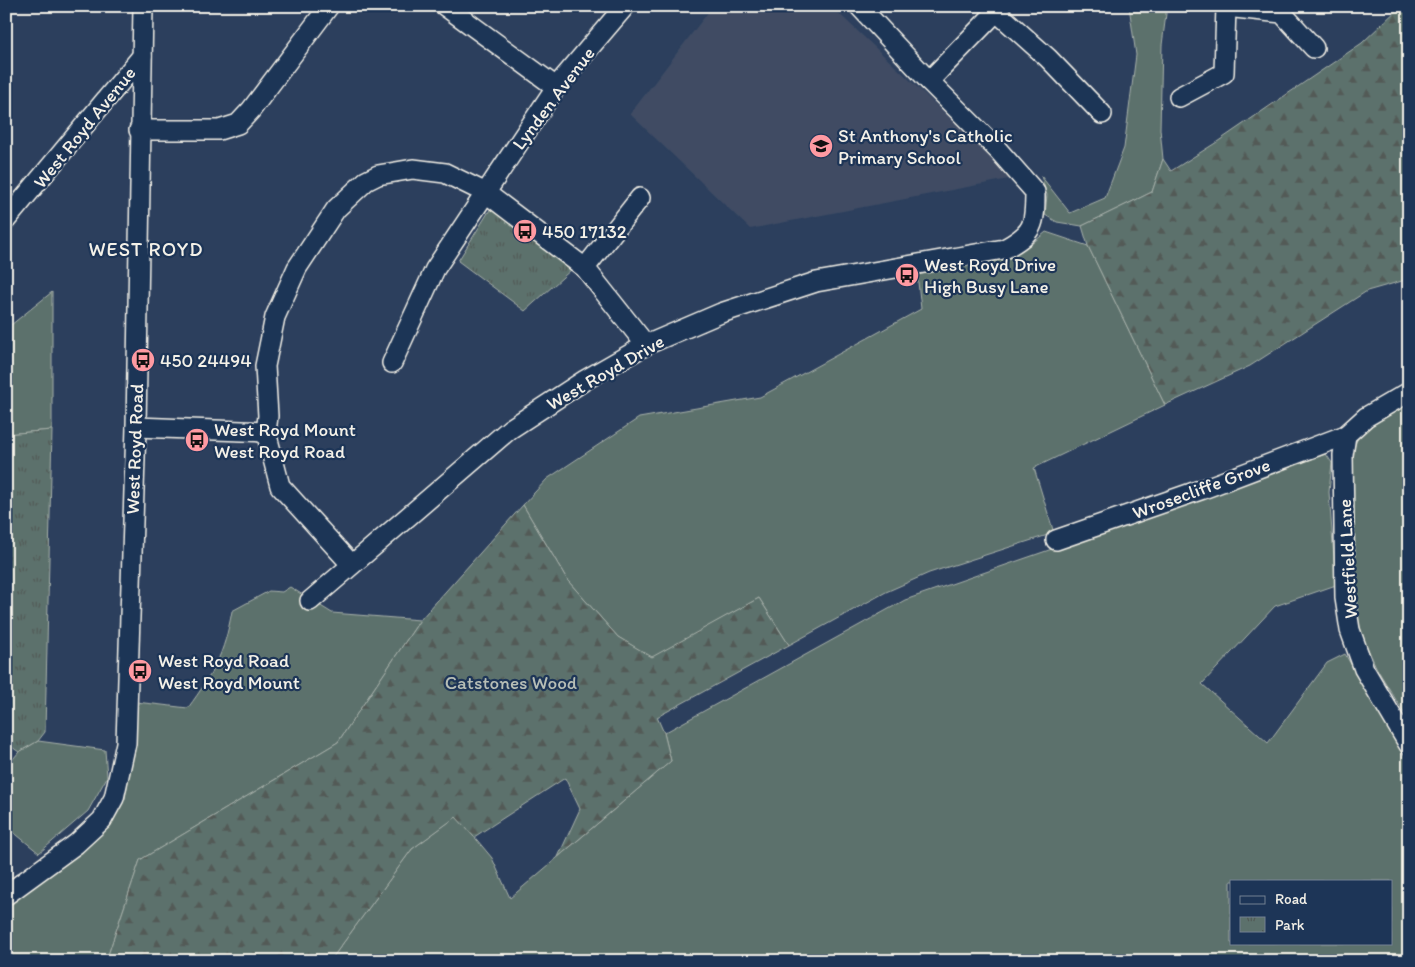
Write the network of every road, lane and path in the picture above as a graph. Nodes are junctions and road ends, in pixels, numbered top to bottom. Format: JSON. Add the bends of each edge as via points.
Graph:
{"nodes":[{"id":1,"x":143,"y":6,"type":"edge"},
{"id":2,"x":329,"y":6,"type":"edge"},
{"id":3,"x":445,"y":6,"type":"edge"},
{"id":4,"x":625,"y":6,"type":"edge"},
{"id":5,"x":859,"y":6,"type":"edge"},
{"id":6,"x":1226,"y":7,"type":"edge"},
{"id":7,"x":993,"y":9,"type":"edge"},
{"id":8,"x":1314,"y":48,"type":"dead end"},
{"id":9,"x":142,"y":56,"type":"junction"},
{"id":10,"x":929,"y":81,"type":"junction"},
{"id":11,"x":556,"y":87,"type":"junction"},
{"id":12,"x":1179,"y":96,"type":"dead end"},
{"id":13,"x":1102,"y":114,"type":"dead end"},
{"id":14,"x":139,"y":130,"type":"junction"},
{"id":15,"x":486,"y":193,"type":"junction"},
{"id":16,"x":640,"y":198,"type":"dead end"},
{"id":17,"x":6,"y":220,"type":"edge"},
{"id":18,"x":584,"y":268,"type":"junction"},
{"id":19,"x":646,"y":345,"type":"junction"},
{"id":20,"x":392,"y":363,"type":"dead end"},
{"id":21,"x":1409,"y":392,"type":"edge"},
{"id":22,"x":136,"y":427,"type":"junction"},
{"id":23,"x":266,"y":432,"type":"junction"},
{"id":24,"x":1346,"y":435,"type":"junction"},
{"id":25,"x":1056,"y":540,"type":"dead end"},
{"id":26,"x":351,"y":564,"type":"junction"},
{"id":27,"x":310,"y":601,"type":"dead end"},
{"id":28,"x":1409,"y":745,"type":"edge"},
{"id":29,"x":6,"y":894,"type":"edge"}],
"edges":[{"from":1,"to":9,"type":"street","name":"West Royd Road"},
{"from":2,"to":14,"type":"street","via":[[238,124],[219,130]]},
{"from":3,"to":11,"type":"street"},
{"from":4,"to":11,"type":"street","name":"Lynden Avenue"},
{"from":5,"to":10,"type":"street"},
{"from":6,"to":8,"type":"street","via":[[1282,13]]},
{"from":6,"to":12,"type":"street","via":[[1224,73]]},
{"from":7,"to":10,"type":"street"},
{"from":7,"to":13,"type":"street","via":[[1048,58]]},
{"from":9,"to":14,"type":"street","name":"West Royd Road"},
{"from":9,"to":17,"type":"street","name":"West Royd Avenue"},
{"from":10,"to":19,"type":"street","name":"West Royd Drive","via":[[1035,192],[1035,220],[1023,239],[1004,249],[816,282],[721,314]]},
{"from":11,"to":15,"type":"street","name":"Lynden Avenue"},
{"from":14,"to":22,"type":"street","name":"West Royd Road"},
{"from":15,"to":18,"type":"street"},
{"from":15,"to":20,"type":"street","name":"Lynden Avenue","via":[[435,269]]},
{"from":15,"to":23,"type":"street","via":[[445,173],[413,169],[378,175],[366,181],[336,209],[297,268],[275,317],[264,366]]},
{"from":16,"to":18,"type":"street"},
{"from":18,"to":19,"type":"street"},
{"from":19,"to":26,"type":"street","name":"West Royd Drive","via":[[510,429]]},
{"from":21,"to":24,"type":"street","via":[[1366,417]]},
{"from":22,"to":23,"type":"street"},
{"from":22,"to":29,"type":"street","name":"West Royd Road","via":[[126,743],[114,798],[102,820],[76,844]]},
{"from":23,"to":26,"type":"street","via":[[280,486]]},
{"from":24,"to":25,"type":"street","name":"Wrosecliffe Grove"},
{"from":24,"to":28,"type":"street","name":"Westfield Lane","via":[[1343,455],[1345,588],[1350,630],[1364,669]]},
{"from":26,"to":27,"type":"street","name":"West Royd Drive"}]}
